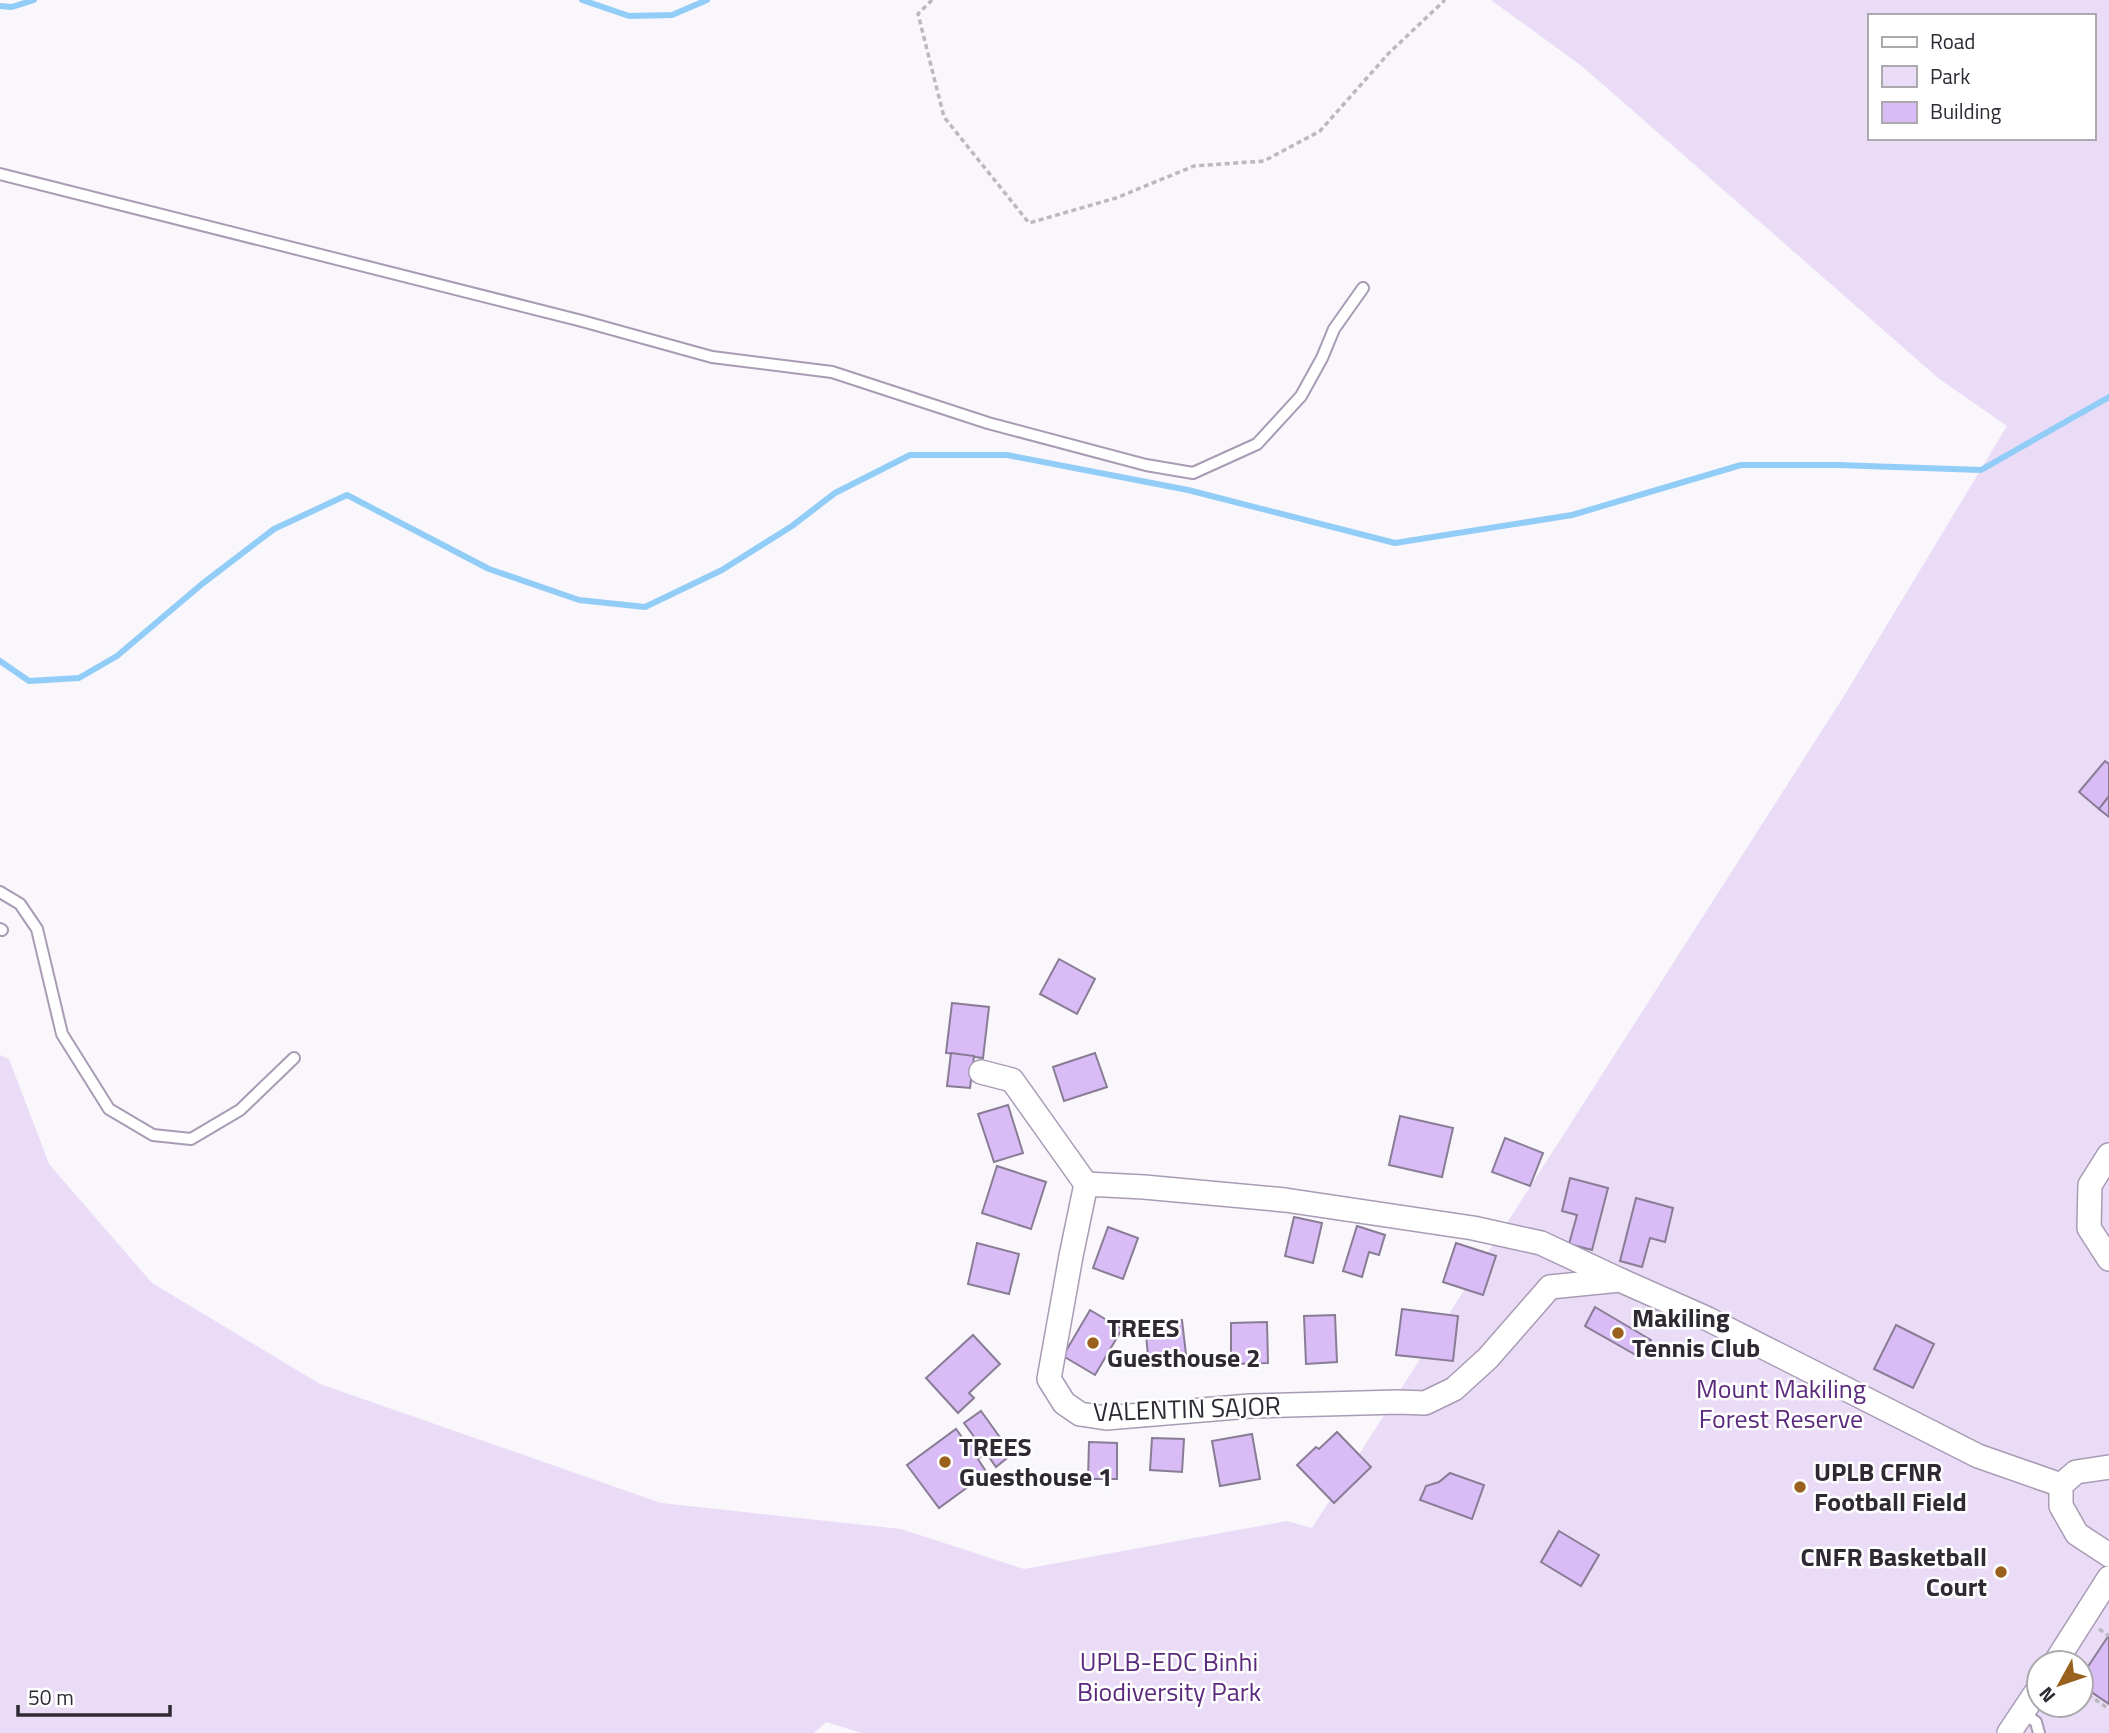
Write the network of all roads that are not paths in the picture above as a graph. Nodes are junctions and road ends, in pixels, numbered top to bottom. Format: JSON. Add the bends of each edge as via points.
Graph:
{"nodes":[{"id":1,"x":0,"y":174,"type":"edge"},
{"id":2,"x":1363,"y":288,"type":"dead end"},
{"id":3,"x":0,"y":892,"type":"edge"},
{"id":4,"x":294,"y":1058,"type":"dead end"},
{"id":5,"x":981,"y":1072,"type":"dead end"},
{"id":6,"x":2109,"y":1155,"type":"edge"},
{"id":7,"x":1086,"y":1184,"type":"junction"},
{"id":8,"x":2109,"y":1259,"type":"edge"},
{"id":9,"x":1620,"y":1280,"type":"junction"},
{"id":10,"x":2109,"y":1467,"type":"edge"},
{"id":11,"x":2061,"y":1485,"type":"junction"},
{"id":12,"x":2109,"y":1556,"type":"edge"},
{"id":13,"x":2109,"y":1578,"type":"edge"},
{"id":14,"x":2064,"y":1649,"type":"edge"},
{"id":15,"x":2025,"y":1710,"type":"edge"},
{"id":16,"x":2023,"y":1713,"type":"junction"},
{"id":17,"x":2009,"y":1733,"type":"edge"},
{"id":18,"x":2039,"y":1733,"type":"edge"}],
"edges":[{"from":1,"to":2,"type":"lane","via":[[712,357],[832,372],[988,423],[1146,465],[1193,472],[1257,444],[1301,396],[1334,329]]},
{"from":3,"to":4,"type":"lane","via":[[20,904],[37,929],[62,1034],[102,1098],[109,1109],[153,1135],[191,1139],[240,1110]]},
{"from":5,"to":7,"type":"street","via":[[1013,1080]]},
{"from":6,"to":8,"type":"street","via":[[2090,1185],[2089,1228]]},
{"from":7,"to":9,"type":"street","name":"VALENTIN SAJOR","via":[[1285,1200],[1474,1228],[1541,1243]]},
{"from":7,"to":9,"type":"street","name":"VALENTIN SAJOR","via":[[1049,1379],[1064,1403],[1080,1413],[1105,1418],[1250,1406],[1424,1403],[1454,1389],[1488,1358],[1550,1287]]},
{"from":9,"to":11,"type":"street","name":"VALENTIN SAJOR","via":[[1978,1456]]},
{"from":10,"to":11,"type":"street","via":[[2076,1472]]},
{"from":11,"to":12,"type":"street","via":[[2060,1506],[2077,1534]]},
{"from":13,"to":14,"type":"street"},
{"from":15,"to":16,"type":"street"},
{"from":16,"to":17,"type":"street"},
{"from":16,"to":18,"type":"lane","via":[[2036,1722]]}]}
